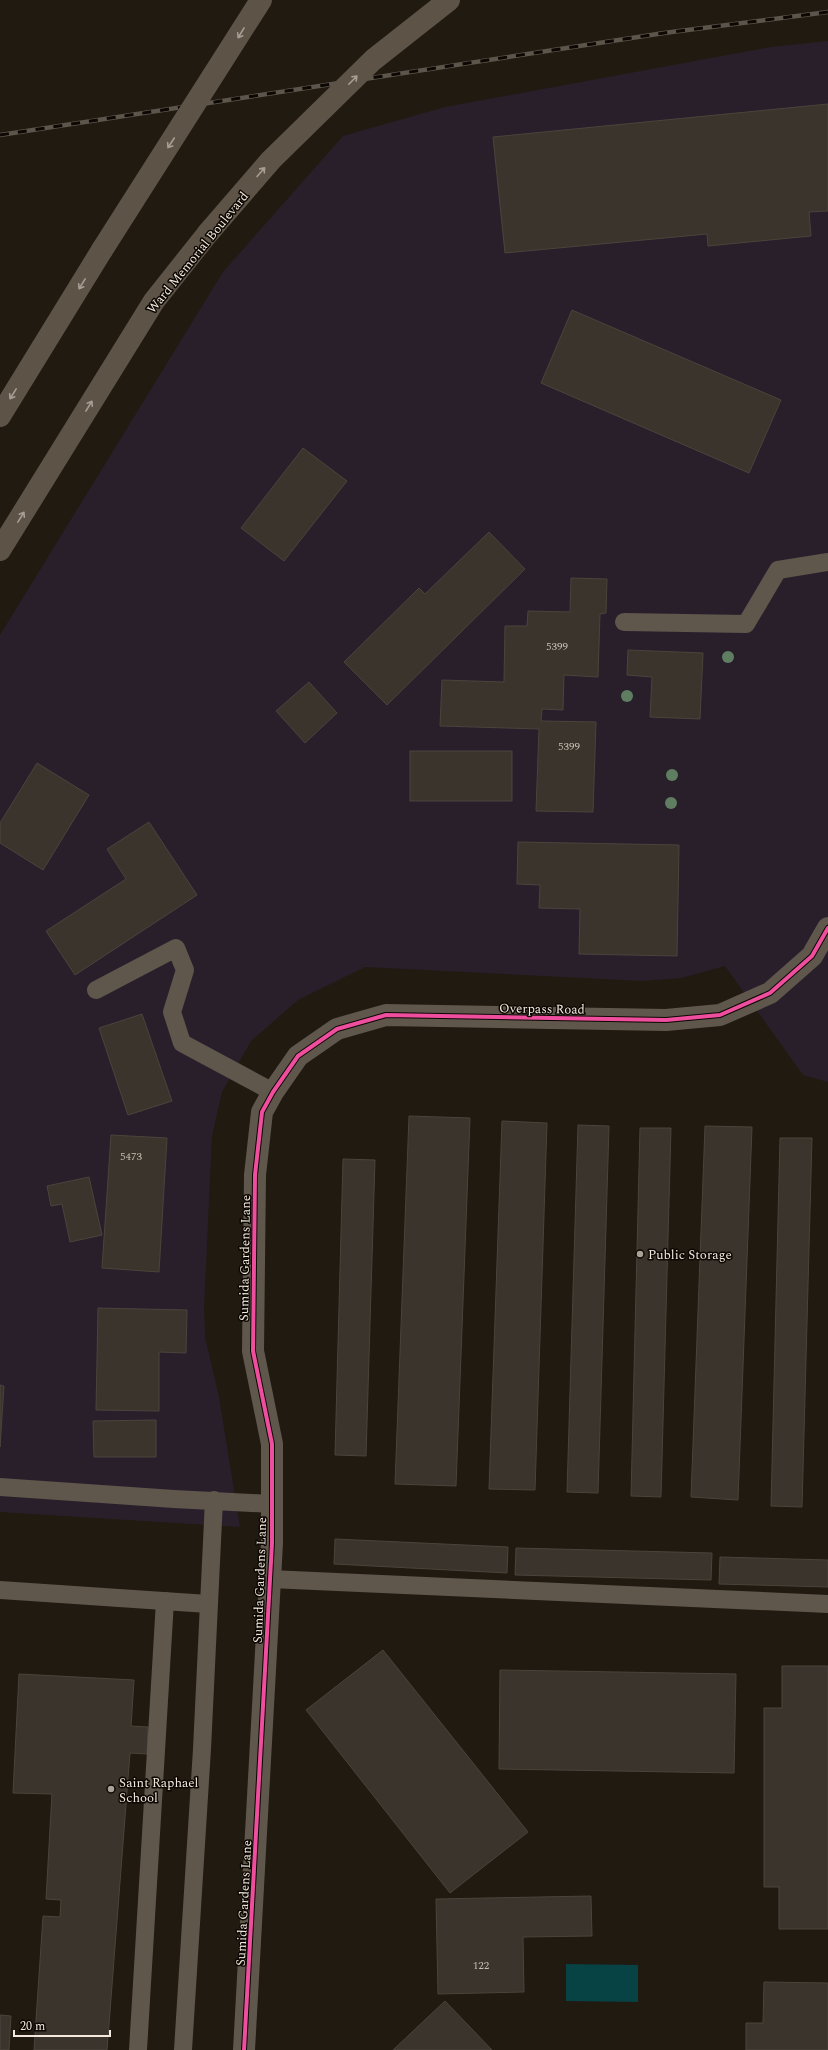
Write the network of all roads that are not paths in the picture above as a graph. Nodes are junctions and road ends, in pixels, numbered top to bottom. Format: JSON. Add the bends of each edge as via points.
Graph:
{"nodes":[{"id":1,"x":261,"y":0,"type":"edge"},
{"id":2,"x":449,"y":0,"type":"edge"},
{"id":3,"x":0,"y":416,"type":"edge"},
{"id":4,"x":0,"y":550,"type":"edge"},
{"id":5,"x":828,"y":562,"type":"edge"},
{"id":6,"x":624,"y":622,"type":"dead end"},
{"id":7,"x":828,"y":928,"type":"edge"},
{"id":8,"x":96,"y":990,"type":"dead end"},
{"id":9,"x":273,"y":1092,"type":"junction"},
{"id":10,"x":262,"y":1112,"type":"joint"},
{"id":11,"x":0,"y":1487,"type":"edge"},
{"id":12,"x":214,"y":1500,"type":"junction"},
{"id":13,"x":272,"y":1504,"type":"junction"},
{"id":14,"x":270,"y":1579,"type":"junction"},
{"id":15,"x":0,"y":1590,"type":"edge"},
{"id":16,"x":165,"y":1601,"type":"junction"},
{"id":17,"x":208,"y":1604,"type":"junction"},
{"id":18,"x":828,"y":1604,"type":"edge"},
{"id":19,"x":138,"y":2050,"type":"edge"},
{"id":20,"x":182,"y":2050,"type":"edge"},
{"id":21,"x":244,"y":2050,"type":"edge"}],
"edges":[{"from":1,"to":3,"type":"highway","one_way":true,"bridge":true},
{"from":4,"to":2,"type":"highway","name":"Ward Memorial Boulevard","one_way":true,"bridge":true,"via":[[154,301],[208,233],[271,160],[373,60]]},
{"from":5,"to":6,"type":"lane","via":[[778,570],[746,624]]},
{"from":7,"to":9,"type":"street","name":"Overpass Road","via":[[812,956],[770,993],[720,1015],[666,1020],[386,1015],[337,1029],[298,1056]]},
{"from":8,"to":9,"type":"lane","via":[[176,948],[185,970],[172,1012],[182,1043]]},
{"from":9,"to":10,"type":"street","name":"Overpass Road"},
{"from":10,"to":13,"type":"street","name":"Sumida Gardens Lane","via":[[255,1183],[254,1352],[272,1444]]},
{"from":11,"to":12,"type":"lane"},
{"from":12,"to":13,"type":"lane"},
{"from":12,"to":17,"type":"lane"},
{"from":13,"to":14,"type":"street","name":"Sumida Gardens Lane"},
{"from":14,"to":18,"type":"lane"},
{"from":14,"to":21,"type":"street","name":"Sumida Gardens Lane"},
{"from":15,"to":16,"type":"lane"},
{"from":16,"to":17,"type":"lane"},
{"from":16,"to":19,"type":"lane"},
{"from":17,"to":20,"type":"lane","via":[[202,1749]]}]}
